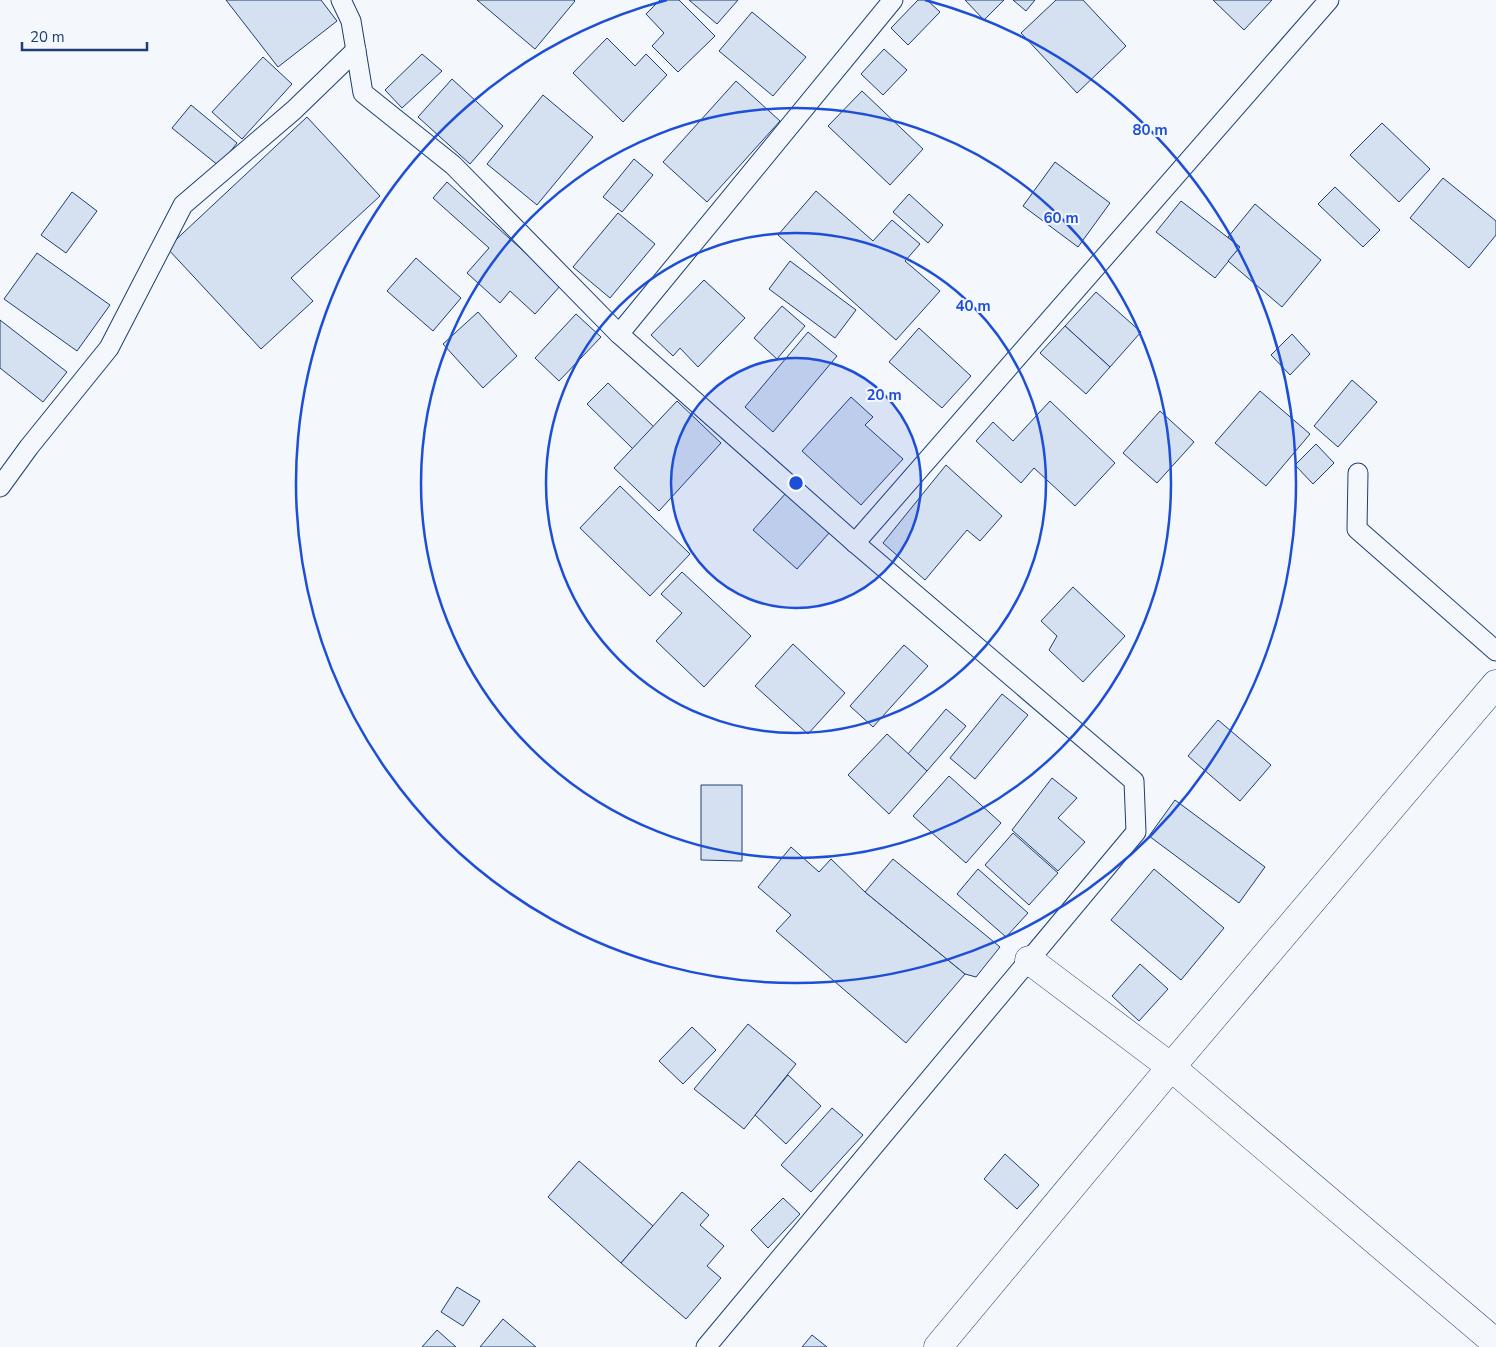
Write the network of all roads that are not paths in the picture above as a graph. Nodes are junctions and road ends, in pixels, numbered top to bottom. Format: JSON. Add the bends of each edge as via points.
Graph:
{"nodes":[{"id":1,"x":341,"y":0,"type":"edge"},
{"id":2,"x":893,"y":0,"type":"edge"},
{"id":3,"x":1329,"y":0,"type":"edge"},
{"id":4,"x":356,"y":50,"type":"junction"},
{"id":5,"x":619,"y":334,"type":"junction"},
{"id":6,"x":1358,"y":473,"type":"dead end"},
{"id":7,"x":0,"y":487,"type":"edge"},
{"id":8,"x":855,"y":543,"type":"junction"},
{"id":9,"x":1496,"y":651,"type":"edge"},
{"id":10,"x":1496,"y":684,"type":"edge"},
{"id":11,"x":1029,"y":960,"type":"junction"},
{"id":12,"x":1170,"y":1067,"type":"junction"},
{"id":13,"x":1496,"y":1343,"type":"edge"},
{"id":14,"x":706,"y":1347,"type":"edge"},
{"id":15,"x":938,"y":1347,"type":"edge"}],
"edges":[{"from":1,"to":4,"type":"lane","via":[[351,21]]},
{"from":2,"to":5,"type":"lane"},
{"from":3,"to":8,"type":"lane"},
{"from":4,"to":5,"type":"lane","via":[[363,93],[453,165]]},
{"from":4,"to":7,"type":"lane","via":[[294,110],[183,204],[109,348]]},
{"from":5,"to":8,"type":"lane"},
{"from":6,"to":9,"type":"lane","via":[[1357,530]]},
{"from":8,"to":11,"type":"lane","via":[[1134,781],[1136,832]]},
{"from":10,"to":12,"type":"street"},
{"from":11,"to":12,"type":"street"},
{"from":11,"to":14,"type":"lane"},
{"from":12,"to":13,"type":"street"},
{"from":12,"to":15,"type":"street"}]}
